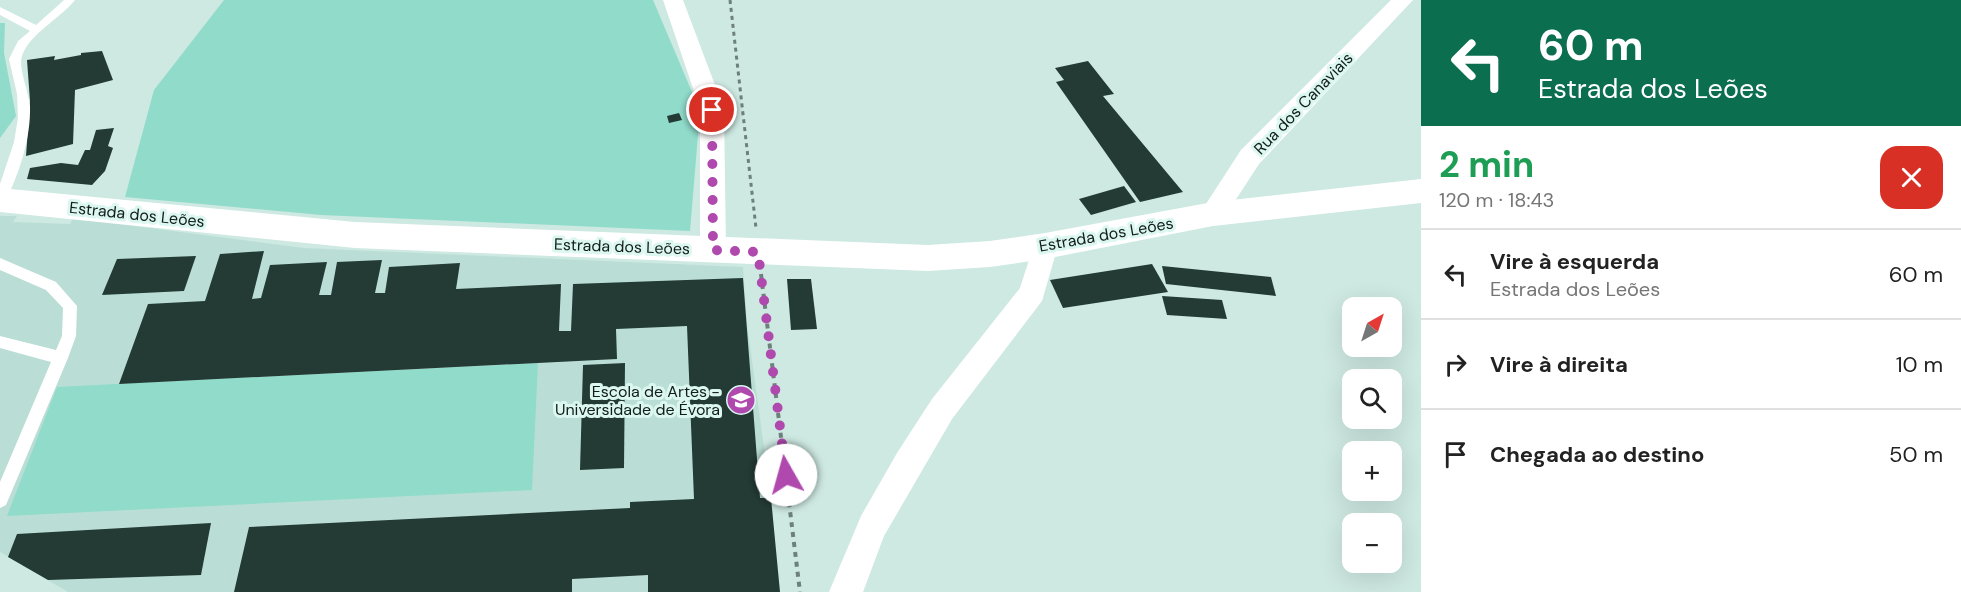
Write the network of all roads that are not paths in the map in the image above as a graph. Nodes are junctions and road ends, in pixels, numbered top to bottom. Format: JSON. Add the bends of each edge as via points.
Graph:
{"nodes":[{"id":1,"x":70,"y":0,"type":"edge"},
{"id":2,"x":673,"y":0,"type":"edge"},
{"id":3,"x":1402,"y":0,"type":"edge"},
{"id":4,"x":0,"y":10,"type":"edge"},
{"id":5,"x":38,"y":30,"type":"junction"},
{"id":6,"x":1421,"y":191,"type":"edge"},
{"id":7,"x":0,"y":200,"type":"edge"},
{"id":8,"x":1214,"y":214,"type":"junction"},
{"id":9,"x":1045,"y":246,"type":"junction"},
{"id":10,"x":713,"y":250,"type":"junction"},
{"id":11,"x":0,"y":264,"type":"edge"},
{"id":12,"x":0,"y":342,"type":"edge"},
{"id":13,"x":61,"y":358,"type":"junction"},
{"id":14,"x":0,"y":500,"type":"edge"},
{"id":15,"x":846,"y":592,"type":"edge"}],
"edges":[{"from":1,"to":5,"type":"lane"},
{"from":2,"to":10,"type":"street","via":[[712,110]]},
{"from":3,"to":8,"type":"street","name":"Rua dos Canaviais","via":[[1250,157]]},
{"from":4,"to":5,"type":"lane"},
{"from":5,"to":7,"type":"lane","via":[[22,44],[15,59],[24,104],[23,122],[20,145]]},
{"from":6,"to":8,"type":"main road","name":"Estrada dos Leões"},
{"from":7,"to":10,"type":"main road","name":"Estrada dos Leões","via":[[355,235]]},
{"from":8,"to":9,"type":"main road","name":"Estrada dos Leões"},
{"from":9,"to":10,"type":"main road","name":"Estrada dos Leões","via":[[928,258]]},
{"from":9,"to":15,"type":"street","via":[[1032,293],[942,409],[908,463],[872,527]]},
{"from":11,"to":13,"type":"lane","via":[[51,286],[70,306],[69,336]]},
{"from":12,"to":13,"type":"lane"},
{"from":13,"to":14,"type":"lane"}]}
